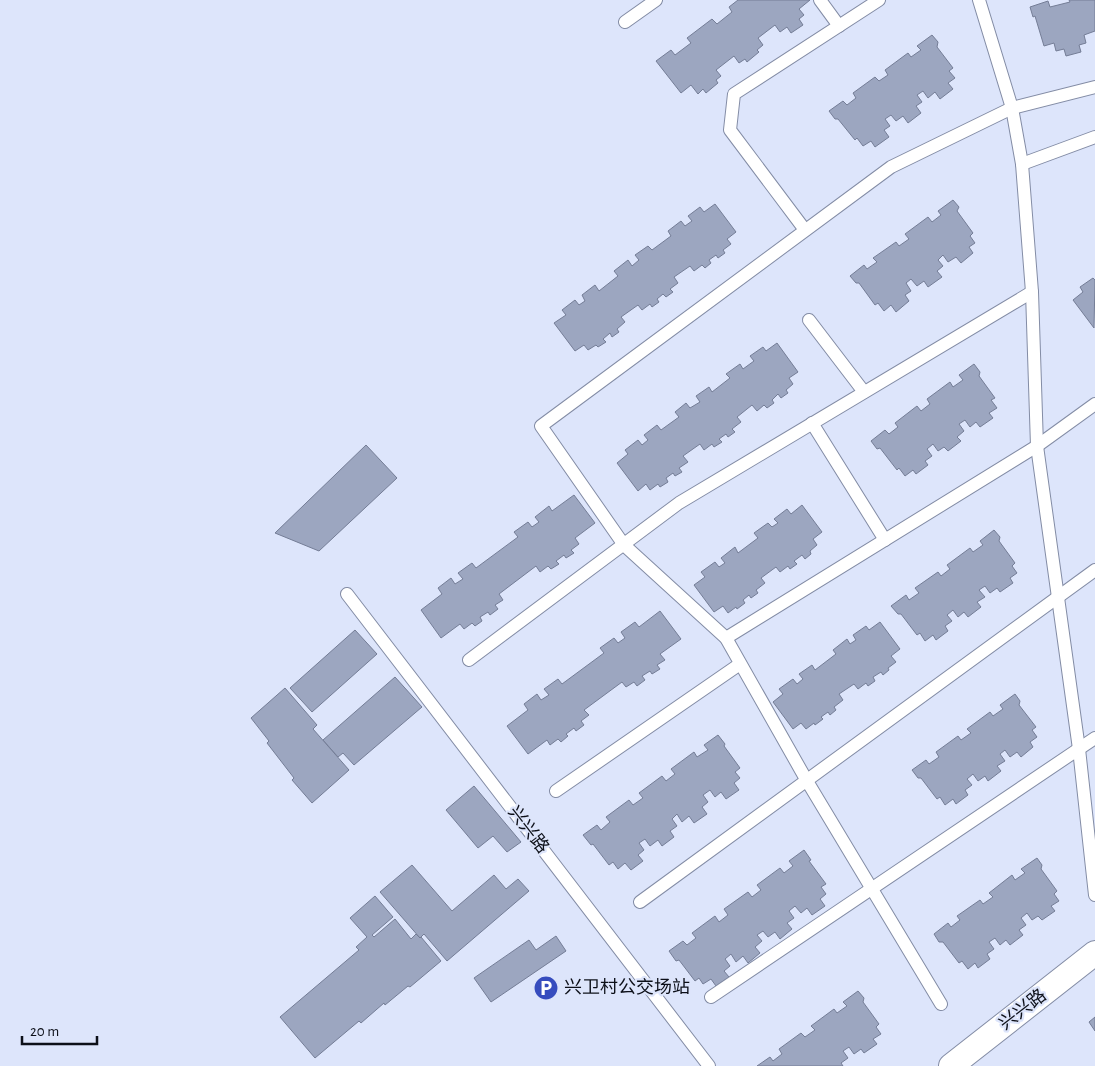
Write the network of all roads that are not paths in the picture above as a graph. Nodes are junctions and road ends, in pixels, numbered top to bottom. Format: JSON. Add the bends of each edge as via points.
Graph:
{"nodes":[{"id":1,"x":656,"y":0,"type":"edge"},
{"id":2,"x":820,"y":0,"type":"edge"},
{"id":3,"x":879,"y":0,"type":"edge"},
{"id":4,"x":979,"y":0,"type":"edge"},
{"id":5,"x":625,"y":22,"type":"dead end"},
{"id":6,"x":839,"y":26,"type":"junction"},
{"id":7,"x":1095,"y":87,"type":"edge"},
{"id":8,"x":1012,"y":108,"type":"junction"},
{"id":9,"x":1095,"y":137,"type":"edge"},
{"id":10,"x":1022,"y":164,"type":"junction"},
{"id":11,"x":805,"y":230,"type":"junction"},
{"id":12,"x":1032,"y":292,"type":"junction"},
{"id":13,"x":809,"y":320,"type":"dead end"},
{"id":14,"x":864,"y":392,"type":"junction"},
{"id":15,"x":1095,"y":404,"type":"edge"},
{"id":16,"x":812,"y":423,"type":"junction"},
{"id":17,"x":1037,"y":446,"type":"junction"},
{"id":18,"x":885,"y":540,"type":"junction"},
{"id":19,"x":624,"y":545,"type":"junction"},
{"id":20,"x":1095,"y":570,"type":"edge"},
{"id":21,"x":347,"y":594,"type":"dead end"},
{"id":22,"x":1058,"y":598,"type":"junction"},
{"id":23,"x":726,"y":638,"type":"junction"},
{"id":24,"x":468,"y":660,"type":"dead end"},
{"id":25,"x":740,"y":664,"type":"junction"},
{"id":26,"x":1095,"y":738,"type":"edge"},
{"id":27,"x":1079,"y":749,"type":"junction"},
{"id":28,"x":807,"y":780,"type":"junction"},
{"id":29,"x":556,"y":791,"type":"dead end"},
{"id":30,"x":872,"y":889,"type":"junction"},
{"id":31,"x":1095,"y":895,"type":"edge"},
{"id":32,"x":640,"y":902,"type":"dead end"},
{"id":33,"x":1095,"y":953,"type":"edge"},
{"id":34,"x":711,"y":998,"type":"dead end"},
{"id":35,"x":941,"y":1004,"type":"dead end"},
{"id":36,"x":709,"y":1066,"type":"edge"},
{"id":37,"x":951,"y":1066,"type":"edge"}],
"edges":[{"from":1,"to":5,"type":"lane"},
{"from":2,"to":6,"type":"lane"},
{"from":3,"to":6,"type":"lane"},
{"from":4,"to":8,"type":"lane"},
{"from":6,"to":11,"type":"lane","via":[[734,94],[730,130]]},
{"from":7,"to":8,"type":"lane"},
{"from":8,"to":10,"type":"lane"},
{"from":8,"to":11,"type":"lane","via":[[891,167]]},
{"from":9,"to":10,"type":"lane"},
{"from":10,"to":12,"type":"lane"},
{"from":11,"to":19,"type":"lane","via":[[541,426]]},
{"from":12,"to":14,"type":"lane"},
{"from":12,"to":17,"type":"lane"},
{"from":13,"to":14,"type":"lane"},
{"from":14,"to":16,"type":"lane"},
{"from":15,"to":17,"type":"lane"},
{"from":16,"to":18,"type":"lane"},
{"from":16,"to":19,"type":"lane","via":[[679,503]]},
{"from":17,"to":18,"type":"lane"},
{"from":17,"to":22,"type":"lane"},
{"from":18,"to":23,"type":"lane"},
{"from":19,"to":23,"type":"lane"},
{"from":19,"to":24,"type":"lane"},
{"from":20,"to":22,"type":"lane"},
{"from":21,"to":36,"type":"lane","name":"兴兴路"},
{"from":22,"to":27,"type":"lane"},
{"from":22,"to":28,"type":"lane"},
{"from":23,"to":25,"type":"lane"},
{"from":25,"to":28,"type":"lane"},
{"from":25,"to":29,"type":"lane"},
{"from":26,"to":27,"type":"lane"},
{"from":27,"to":30,"type":"lane"},
{"from":27,"to":31,"type":"lane"},
{"from":28,"to":30,"type":"lane"},
{"from":28,"to":32,"type":"lane"},
{"from":30,"to":34,"type":"lane"},
{"from":30,"to":35,"type":"lane"},
{"from":33,"to":37,"type":"street","name":"兴兴路"}]}
